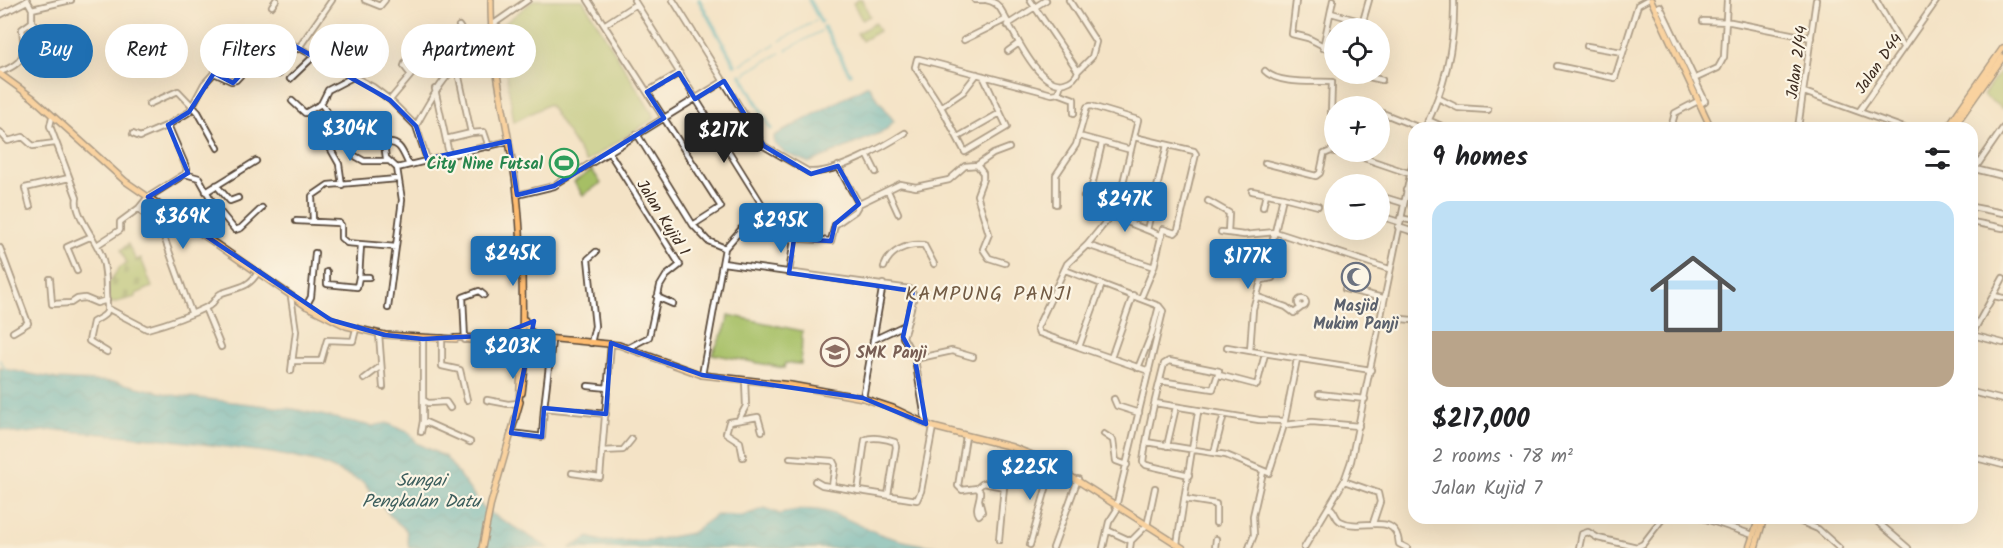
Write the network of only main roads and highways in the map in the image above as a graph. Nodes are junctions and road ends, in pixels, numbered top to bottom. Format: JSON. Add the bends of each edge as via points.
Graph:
{"nodes":[{"id":1,"x":491,"y":0,"type":"edge"},
{"id":2,"x":1649,"y":0,"type":"edge"},
{"id":3,"x":2003,"y":48,"type":"edge"},
{"id":4,"x":2003,"y":57,"type":"edge"},
{"id":5,"x":0,"y":73,"type":"edge"},
{"id":6,"x":1708,"y":122,"type":"edge"},
{"id":7,"x":1951,"y":122,"type":"edge"},
{"id":8,"x":1957,"y":122,"type":"edge"},
{"id":9,"x":524,"y":321,"type":"junction"},
{"id":10,"x":500,"y":338,"type":"junction"},
{"id":11,"x":524,"y":338,"type":"junction"},
{"id":12,"x":541,"y":338,"type":"junction"},
{"id":13,"x":591,"y":343,"type":"junction"},
{"id":14,"x":524,"y":360,"type":"junction"},
{"id":15,"x":1757,"y":524,"type":"edge"},
{"id":16,"x":1762,"y":524,"type":"edge"},
{"id":17,"x":482,"y":548,"type":"edge"},
{"id":18,"x":1183,"y":548,"type":"edge"},
{"id":19,"x":1749,"y":548,"type":"edge"},
{"id":20,"x":1755,"y":548,"type":"edge"}],
"edges":[{"from":1,"to":9,"type":"main road","via":[[517,195]]},
{"from":2,"to":6,"type":"main road","via":[[1692,80]]},
{"from":3,"to":7,"type":"main road"},
{"from":4,"to":8,"type":"main road"},
{"from":5,"to":10,"type":"main road","via":[[108,168],[306,306],[356,329],[379,334],[423,339]]},
{"from":9,"to":10,"type":"main road","via":[[517,330]]},
{"from":9,"to":11,"type":"main road"},
{"from":9,"to":12,"type":"main road"},
{"from":10,"to":11,"type":"main road"},
{"from":10,"to":14,"type":"main road","via":[[517,345]]},
{"from":11,"to":12,"type":"main road"},
{"from":11,"to":14,"type":"main road"},
{"from":12,"to":13,"type":"main road"},
{"from":12,"to":13,"type":"main road"},
{"from":12,"to":14,"type":"main road","via":[[530,345]]},
{"from":13,"to":18,"type":"main road","via":[[628,348],[702,375],[791,385],[863,399],[933,427],[1022,450],[1078,479]]},
{"from":14,"to":17,"type":"main road","via":[[519,403]]},
{"from":15,"to":19,"type":"main road"},
{"from":16,"to":20,"type":"main road"}]}
